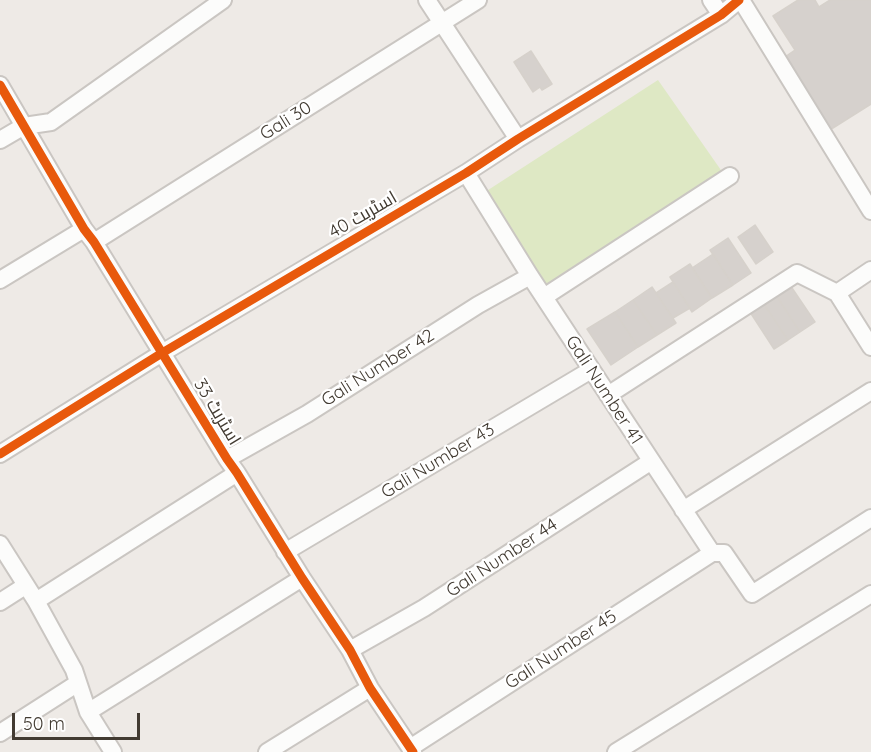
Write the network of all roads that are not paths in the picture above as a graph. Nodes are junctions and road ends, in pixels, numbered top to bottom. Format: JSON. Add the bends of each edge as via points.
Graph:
{"nodes":[{"id":1,"x":224,"y":0,"type":"edge"},
{"id":2,"x":427,"y":0,"type":"edge"},
{"id":3,"x":478,"y":0,"type":"edge"},
{"id":4,"x":711,"y":0,"type":"edge"},
{"id":5,"x":740,"y":0,"type":"edge"},
{"id":6,"x":721,"y":15,"type":"junction"},
{"id":7,"x":442,"y":22,"type":"junction"},
{"id":8,"x":0,"y":85,"type":"edge"},
{"id":9,"x":558,"y":115,"type":"junction"},
{"id":10,"x":24,"y":126,"type":"junction"},
{"id":11,"x":568,"y":129,"type":"dead end"},
{"id":12,"x":518,"y":139,"type":"junction"},
{"id":13,"x":0,"y":140,"type":"edge"},
{"id":14,"x":466,"y":173,"type":"junction"},
{"id":15,"x":730,"y":176,"type":"dead end"},
{"id":16,"x":871,"y":211,"type":"edge"},
{"id":17,"x":89,"y":236,"type":"junction"},
{"id":18,"x":871,"y":270,"type":"edge"},
{"id":19,"x":530,"y":276,"type":"junction"},
{"id":20,"x":0,"y":280,"type":"edge"},
{"id":21,"x":837,"y":293,"type":"junction"},
{"id":22,"x":544,"y":297,"type":"junction"},
{"id":23,"x":871,"y":347,"type":"edge"},
{"id":24,"x":162,"y":353,"type":"junction"},
{"id":25,"x":591,"y":370,"type":"junction"},
{"id":26,"x":871,"y":391,"type":"edge"},
{"id":27,"x":608,"y":395,"type":"junction"},
{"id":28,"x":0,"y":454,"type":"edge"},
{"id":29,"x":227,"y":459,"type":"junction"},
{"id":30,"x":650,"y":462,"type":"junction"},
{"id":31,"x":237,"y":473,"type":"junction"},
{"id":32,"x":683,"y":510,"type":"junction"},
{"id":33,"x":871,"y":518,"type":"edge"},
{"id":34,"x":0,"y":544,"type":"edge"},
{"id":35,"x":285,"y":552,"type":"junction"},
{"id":36,"x":712,"y":553,"type":"junction"},
{"id":37,"x":302,"y":578,"type":"junction"},
{"id":38,"x":25,"y":586,"type":"junction"},
{"id":39,"x":871,"y":594,"type":"edge"},
{"id":40,"x":36,"y":601,"type":"junction"},
{"id":41,"x":0,"y":602,"type":"edge"},
{"id":42,"x":350,"y":650,"type":"junction"},
{"id":43,"x":78,"y":683,"type":"junction"},
{"id":44,"x":370,"y":688,"type":"junction"},
{"id":45,"x":88,"y":712,"type":"junction"},
{"id":46,"x":0,"y":733,"type":"edge"},
{"id":47,"x":411,"y":750,"type":"edge"},
{"id":48,"x":113,"y":752,"type":"edge"},
{"id":49,"x":267,"y":752,"type":"edge"},
{"id":50,"x":616,"y":752,"type":"edge"}],
"edges":[{"from":1,"to":10,"type":"street","via":[[51,122]]},
{"from":2,"to":7,"type":"street"},
{"from":3,"to":7,"type":"street","name":"Gali 30"},
{"from":4,"to":6,"type":"street"},
{"from":5,"to":6,"type":"street","name":"اسٹریٹ 40"},
{"from":5,"to":16,"type":"street"},
{"from":6,"to":9,"type":"street","name":"اسٹریٹ 40"},
{"from":7,"to":12,"type":"street"},
{"from":7,"to":17,"type":"street","name":"Gali 30"},
{"from":8,"to":10,"type":"street","name":"اسٹریٹ 33"},
{"from":9,"to":11,"type":"street"},
{"from":9,"to":12,"type":"street","name":"اسٹریٹ 40"},
{"from":10,"to":13,"type":"street"},
{"from":10,"to":17,"type":"street","name":"اسٹریٹ 33"},
{"from":12,"to":14,"type":"street","name":"اسٹریٹ 40"},
{"from":14,"to":19,"type":"street","name":"Gali Number 41"},
{"from":14,"to":24,"type":"street","name":"اسٹریٹ 40"},
{"from":15,"to":22,"type":"street"},
{"from":17,"to":20,"type":"street","name":"Gali 30"},
{"from":17,"to":24,"type":"street","name":"اسٹریٹ 33"},
{"from":18,"to":21,"type":"street"},
{"from":19,"to":22,"type":"street","name":"Gali Number 41"},
{"from":19,"to":29,"type":"street","name":"Gali Number 42"},
{"from":21,"to":23,"type":"street"},
{"from":21,"to":27,"type":"street","via":[[797,273]]},
{"from":22,"to":25,"type":"street","name":"Gali Number 41"},
{"from":24,"to":28,"type":"street","name":"اسٹریٹ 40"},
{"from":24,"to":29,"type":"street","name":"اسٹریٹ 33"},
{"from":25,"to":27,"type":"street","name":"Gali Number 41"},
{"from":25,"to":35,"type":"street","name":"Gali Number 43"},
{"from":26,"to":32,"type":"street"},
{"from":27,"to":30,"type":"street","name":"Gali Number 41"},
{"from":29,"to":31,"type":"street","name":"اسٹریٹ 33"},
{"from":30,"to":32,"type":"street","name":"Gali Number 41"},
{"from":30,"to":42,"type":"street","name":"Gali Number 44","via":[[424,608]]},
{"from":31,"to":35,"type":"street","name":"اسٹریٹ 33"},
{"from":31,"to":40,"type":"street"},
{"from":32,"to":36,"type":"street","name":"Gali Number 41"},
{"from":33,"to":36,"type":"street","name":"Gali Number 41","via":[[752,594],[724,553]]},
{"from":34,"to":38,"type":"street"},
{"from":35,"to":37,"type":"street","name":"اسٹریٹ 33"},
{"from":36,"to":47,"type":"street","name":"Gali Number 45"},
{"from":37,"to":42,"type":"street","name":"اسٹریٹ 33"},
{"from":37,"to":45,"type":"street"},
{"from":38,"to":40,"type":"street"},
{"from":38,"to":41,"type":"street"},
{"from":39,"to":50,"type":"street"},
{"from":40,"to":43,"type":"street"},
{"from":42,"to":44,"type":"street","name":"اسٹریٹ 33"},
{"from":43,"to":45,"type":"street"},
{"from":43,"to":46,"type":"street"},
{"from":44,"to":47,"type":"street","name":"اسٹریٹ 33"},
{"from":44,"to":49,"type":"street"},
{"from":45,"to":48,"type":"street"}]}
